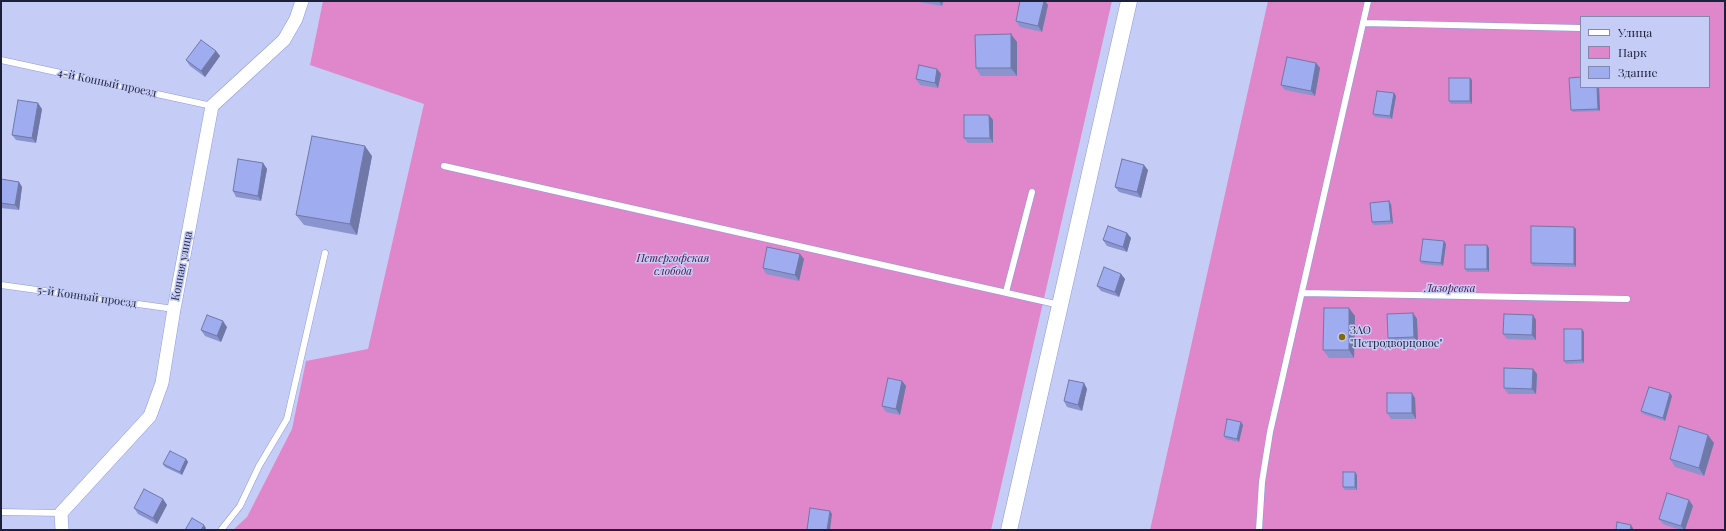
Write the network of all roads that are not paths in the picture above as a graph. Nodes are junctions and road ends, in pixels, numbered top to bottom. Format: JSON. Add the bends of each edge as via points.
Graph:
{"nodes":[{"id":1,"x":302,"y":1,"type":"edge"},
{"id":2,"x":1129,"y":1,"type":"edge"},
{"id":3,"x":1368,"y":1,"type":"edge"},
{"id":4,"x":1364,"y":23,"type":"junction"},
{"id":5,"x":1580,"y":28,"type":"edge"},
{"id":6,"x":1,"y":60,"type":"edge"},
{"id":7,"x":212,"y":106,"type":"junction"},
{"id":8,"x":444,"y":166,"type":"dead end"},
{"id":9,"x":1032,"y":192,"type":"dead end"},
{"id":10,"x":325,"y":253,"type":"dead end"},
{"id":11,"x":1,"y":285,"type":"edge"},
{"id":12,"x":1006,"y":292,"type":"junction"},
{"id":13,"x":1303,"y":293,"type":"junction"},
{"id":14,"x":1627,"y":299,"type":"dead end"},
{"id":15,"x":1060,"y":305,"type":"junction"},
{"id":16,"x":174,"y":309,"type":"junction"},
{"id":17,"x":1,"y":512,"type":"edge"},
{"id":18,"x":61,"y":513,"type":"junction"},
{"id":19,"x":62,"y":530,"type":"edge"},
{"id":20,"x":221,"y":530,"type":"edge"},
{"id":21,"x":1009,"y":530,"type":"edge"},
{"id":22,"x":1259,"y":530,"type":"edge"}],
"edges":[{"from":1,"to":7,"type":"street","via":[[296,19],[284,40]]},
{"from":2,"to":15,"type":"street"},
{"from":3,"to":4,"type":"lane"},
{"from":4,"to":5,"type":"lane"},
{"from":4,"to":13,"type":"lane"},
{"from":6,"to":7,"type":"lane","name":"4-й Конный проезд"},
{"from":7,"to":16,"type":"street","name":"Конная улица"},
{"from":8,"to":12,"type":"lane"},
{"from":9,"to":12,"type":"lane"},
{"from":10,"to":20,"type":"lane","via":[[286,419],[240,506]]},
{"from":11,"to":16,"type":"lane","name":"5-й Конный проезд"},
{"from":12,"to":15,"type":"lane"},
{"from":13,"to":14,"type":"lane"},
{"from":13,"to":22,"type":"lane","via":[[1270,432],[1262,482]]},
{"from":15,"to":21,"type":"street"},
{"from":16,"to":18,"type":"street","name":"Конная улица","via":[[162,383],[150,416]]},
{"from":17,"to":18,"type":"lane"},
{"from":18,"to":19,"type":"street"}]}
